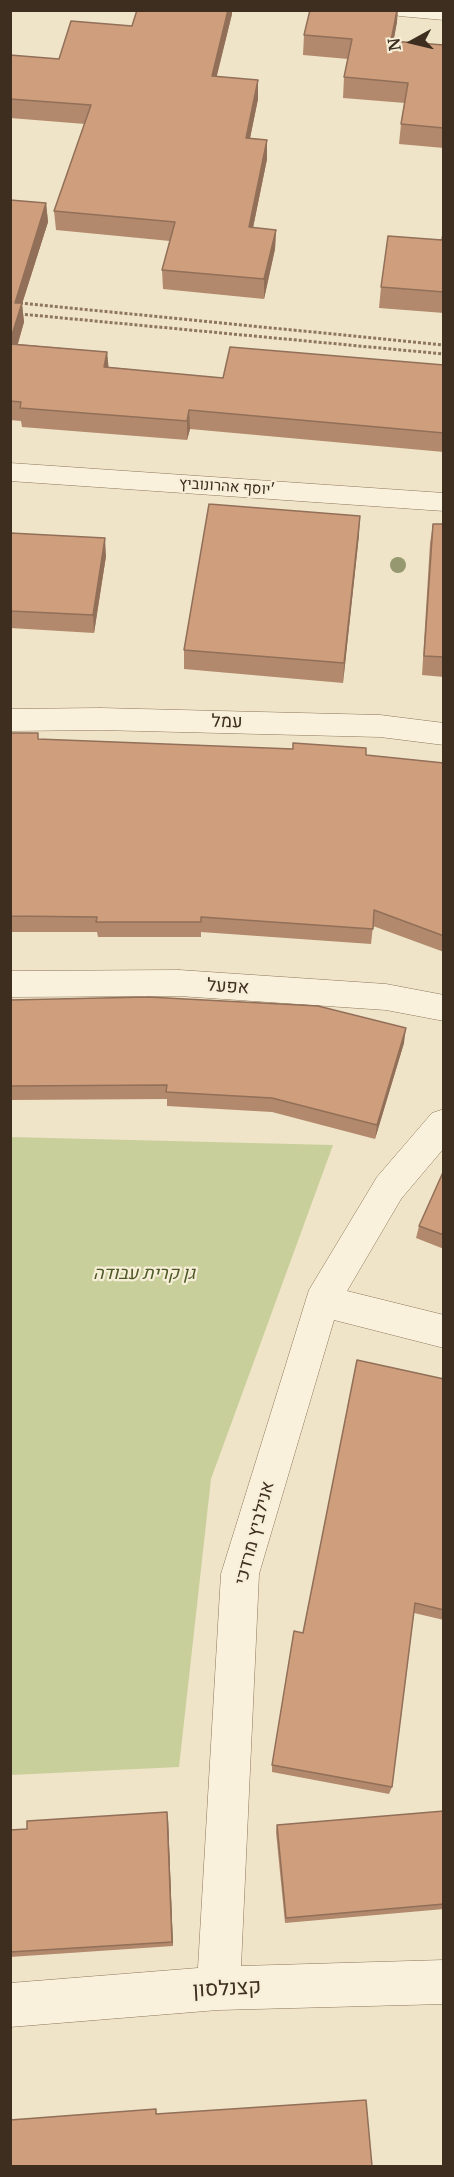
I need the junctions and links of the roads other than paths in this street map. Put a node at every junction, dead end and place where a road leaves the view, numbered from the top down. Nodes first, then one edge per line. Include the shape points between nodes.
1 (399, 10) edge
2 (444, 14) edge
3 (10, 471) edge
4 (444, 502) edge
5 (10, 720) edge
6 (444, 734) edge
7 (10, 984) edge
8 (444, 1008) edge
9 (444, 1123) edge
10 (322, 1301) junction
11 (444, 1332) edge
12 (444, 1982) edge
13 (218, 1988) junction
14 (10, 2006) edge

1 - 2 street
3 - 4 street, יוסף אהרונוביץ'
5 - 6 street, עמל via 380,726
7 - 8 street, אפעל via 179,983 386,997
9 - 10 street, אנילביץ מרדכי via 389,1188
10 - 11 street
10 - 13 street, אנילביץ מרדכי via 240,1574
12 - 13 street, קצנלסון
13 - 14 street, קצנלסון

